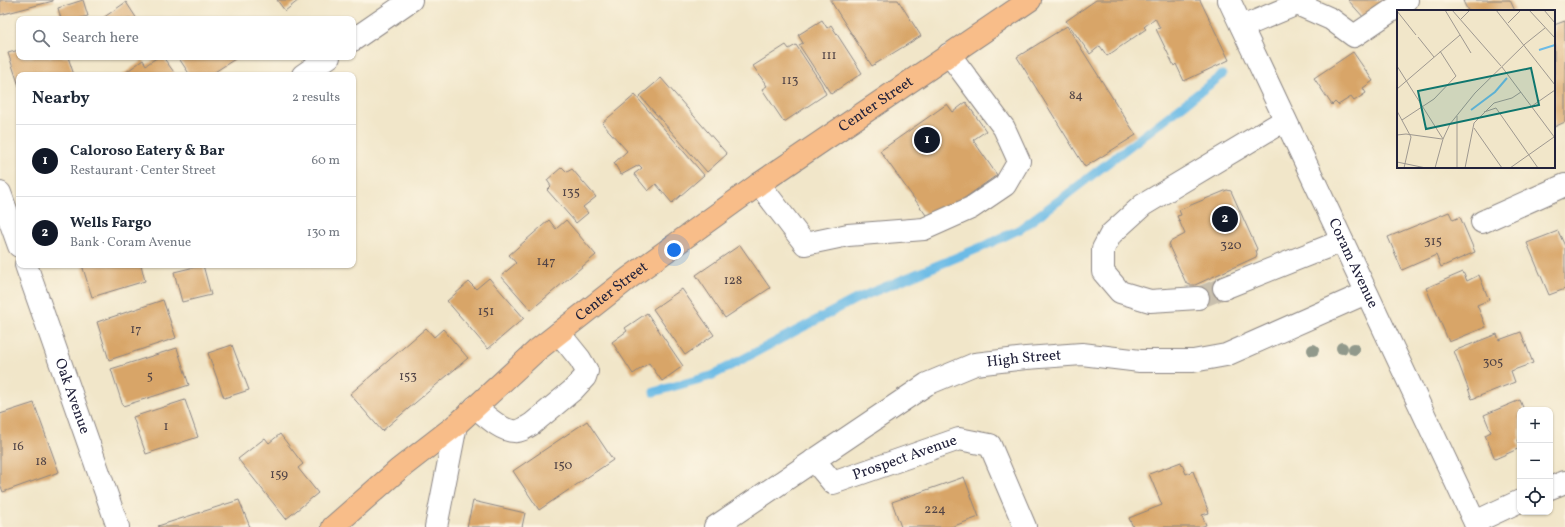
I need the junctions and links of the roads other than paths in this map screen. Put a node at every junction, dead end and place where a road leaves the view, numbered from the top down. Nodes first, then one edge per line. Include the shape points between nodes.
1 (411, 0) edge
2 (1030, 0) edge
3 (1229, 0) edge
4 (1407, 0) edge
5 (1242, 28) junction
6 (356, 38) edge
7 (949, 54) junction
8 (325, 60) edge
9 (307, 72) edge
10 (1285, 120) junction
11 (759, 184) junction
12 (1565, 185) edge
13 (0, 193) edge
14 (1482, 222) dead end
15 (13, 232) edge
16 (1342, 241) junction
17 (27, 268) edge
18 (1224, 288) tunnel mouth
19 (1366, 293) junction
20 (1198, 298) tunnel mouth
21 (559, 333) junction
22 (475, 408) junction
23 (456, 425) junction
24 (814, 460) junction
25 (1565, 482) edge
26 (1553, 487) edge
27 (1517, 504) edge
28 (1476, 524) edge
29 (118, 527) edge
30 (333, 527) edge
31 (436, 527) edge
32 (715, 527) edge
33 (1025, 527) edge

1 - 6 street
2 - 7 main road, Center Street
3 - 5 street, Coram Avenue
4 - 5 street via 1354,36 1330,19 1297,4
5 - 10 street, Coram Avenue
7 - 11 main road, Center Street
7 - 11 street via 1004,128 1019,162 1005,185 977,205 924,229 848,235 806,244
8 - 9 street
10 - 16 street, Coram Avenue
10 - 20 street via 1144,206 1111,234 1103,249 1103,272 1120,292 1150,301
11 - 21 main road, Center Street via 629,278
12 - 14 street
13 - 15 street
16 - 18 street
16 - 19 street, Coram Avenue
17 - 29 street, Oak Avenue
19 - 24 street, High Street via 1226,355 1193,361 1140,361 1082,354 975,364 927,384
19 - 28 street, Coram Avenue
21 - 22 main road, Center Street
21 - 22 street via 587,371 573,390 532,424 514,431 501,427
22 - 23 main road, Center Street
23 - 30 main road, Center Street via 398,470
23 - 31 street
24 - 32 street, High Street
24 - 33 street, Prospect Avenue via 833,483 959,438 990,444
25 - 26 street
27 - 28 street

